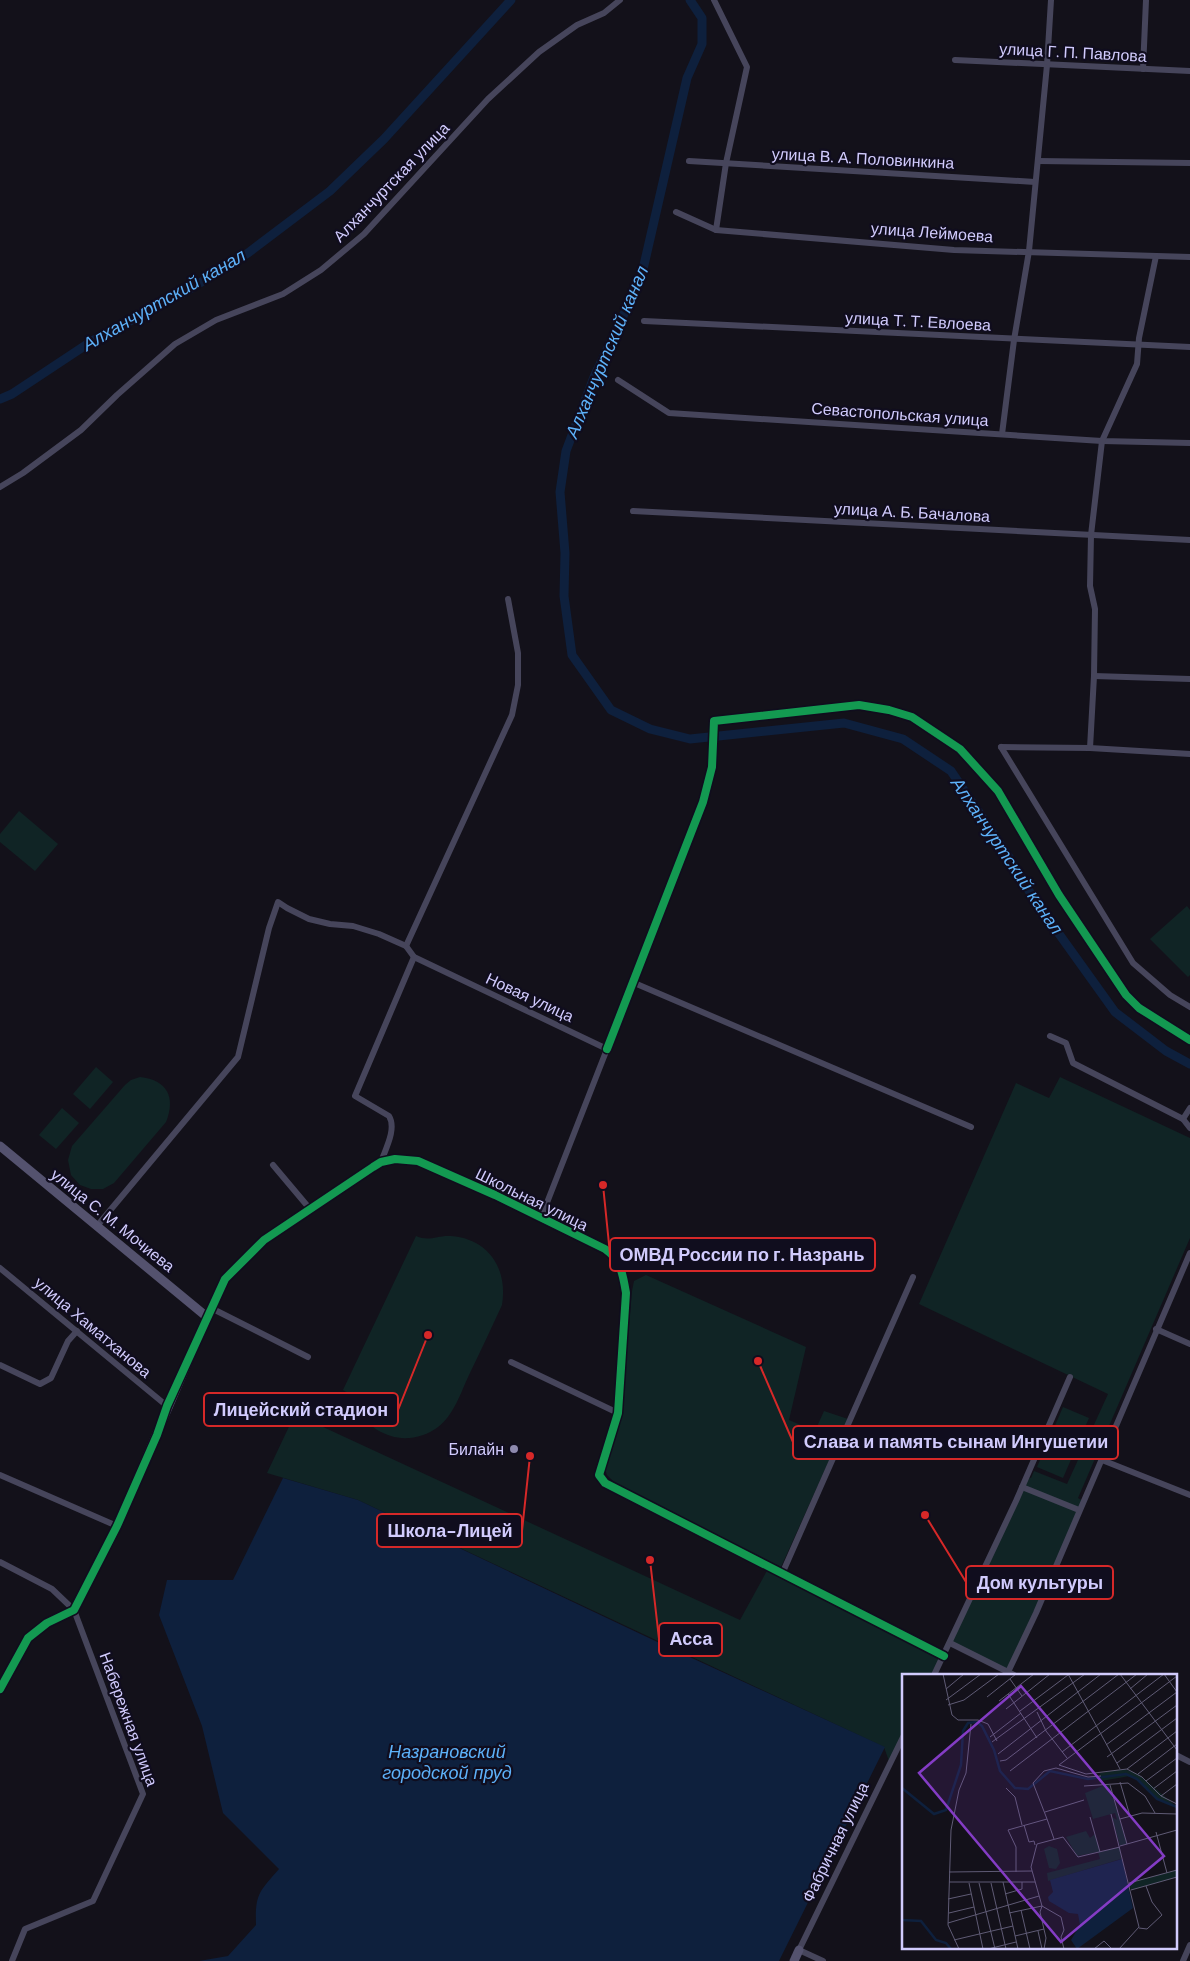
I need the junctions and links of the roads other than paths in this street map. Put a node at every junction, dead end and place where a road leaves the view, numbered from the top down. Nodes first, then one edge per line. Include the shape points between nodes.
1 (620, 0) edge
2 (714, 0) edge
3 (1051, 0) edge
4 (1146, 0) edge
5 (955, 60) dead end
6 (1047, 65) junction
7 (1143, 69) junction
8 (1190, 71) edge
9 (689, 161) dead end
10 (1038, 161) junction
11 (726, 164) junction
12 (1190, 164) edge
13 (1036, 182) junction
14 (676, 212) dead end
15 (716, 230) junction
16 (1029, 251) junction
17 (1156, 256) junction
18 (1190, 257) edge
19 (644, 321) dead end
20 (1014, 340) junction
21 (1138, 344) junction
22 (1190, 347) edge
23 (618, 380) dead end
24 (1002, 434) junction
25 (1102, 441) junction
26 (1190, 442) edge
27 (0, 487) edge
28 (633, 510) dead end
29 (1091, 535) junction
30 (1190, 540) edge
31 (508, 599) dead end
32 (1094, 676) junction
33 (1190, 678) edge
34 (1090, 748) junction
35 (1190, 754) edge
36 (406, 946) junction
37 (414, 958) junction
38 (632, 982) junction
39 (1190, 1007) edge
40 (1050, 1036) dead end
41 (1190, 1040) edge
42 (607, 1049) junction
43 (1190, 1108) edge
44 (1183, 1119) junction
45 (971, 1126) dead end
46 (1190, 1128) edge
47 (0, 1146) edge
48 (381, 1162) junction
49 (273, 1165) dead end
50 (310, 1209) junction
51 (541, 1218) junction
52 (97, 1226) junction
53 (1190, 1253) edge
54 (0, 1268) edge
55 (913, 1277) dead end
56 (209, 1313) junction
57 (1156, 1329) junction
58 (77, 1331) junction
59 (1190, 1344) edge
60 (308, 1357) dead end
61 (511, 1362) dead end
62 (0, 1365) edge
63 (1070, 1377) dead end
64 (167, 1406) junction
65 (618, 1413) junction
66 (1102, 1460) junction
67 (0, 1475) edge
68 (1022, 1487) junction
69 (1190, 1495) edge
70 (1079, 1510) junction
71 (117, 1526) junction
72 (0, 1562) edge
73 (782, 1574) junction
74 (74, 1610) junction
75 (950, 1643) junction
76 (944, 1656) junction
77 (1011, 1673) edge
78 (935, 1674) edge
79 (0, 1689) edge
80 (902, 1739) edge
81 (1178, 1756) edge
82 (1190, 1762) edge
83 (1190, 1946) edge
84 (800, 1950) junction
85 (12, 1961) edge
86 (794, 1961) edge
87 (823, 1961) edge
88 (1183, 1961) edge

1 - 27 street, Алханчуртская улица via 604,14 577,25 539,52 502,85 364,234 321,270 283,294 216,320 175,344 81,430
2 - 11 street via 747,67
3 - 6 street
4 - 7 street
5 - 6 street, улица Г. П. Павлова
6 - 7 street, улица Г. П. Павлова
6 - 10 street
7 - 8 street, улица Г. П. Павлова
9 - 11 street, улица В. А. Половинкина
10 - 12 street
10 - 13 street
11 - 13 street, улица В. А. Половинкина
11 - 15 street
13 - 16 street
14 - 15 street, улица Леймоева
15 - 16 street, улица Леймоева via 954,250
16 - 17 street, улица Леймоева
16 - 20 street
17 - 18 street, улица Леймоева
17 - 21 street
19 - 20 street, улица Т. Т. Евлоева
20 - 21 street, улица Т. Т. Евлоева
20 - 24 street
21 - 22 street, улица Т. Т. Евлоева
21 - 25 street via 1137,364
23 - 24 street, Севастопольская улица via 669,412
24 - 25 street, Севастопольская улица
25 - 26 street, Севастопольская улица
25 - 29 street
28 - 29 street, улица А. Б. Бачалова
29 - 30 street, улица А. Б. Бачалова
29 - 32 street
31 - 36 street via 518,654 518,685 512,715
32 - 33 street
32 - 34 street
34 - 35 street
34 - 39 street via 1001,747 1133,963 1170,995
36 - 37 street
36 - 52 street via 353,926 309,919 278,902 238,1057
37 - 42 street, Новая улица
37 - 48 street via 355,1096 391,1119 391,1132
38 - 41 street via 703,802 712,767 714,721 859,705 912,718 960,749 998,791 1059,895 1126,995 1139,1008
38 - 42 street
38 - 45 street
40 - 44 street via 1066,1044 1073,1063
42 - 51 street
43 - 44 street
44 - 46 street
47 - 52 street, улица С. М. Мочиева
48 - 50 street
48 - 51 street, Школьная улица via 395,1159 418,1161
49 - 50 street
50 - 56 street via 264,1240 224,1279
51 - 65 street, Школьная улица via 606,1249 614,1255 623,1273 626,1293
52 - 56 street, улица С. М. Мочиева
53 - 57 street
54 - 58 street, улица Хаматханова
55 - 73 street
56 - 60 street
56 - 64 street
57 - 59 street
57 - 66 street
58 - 62 street via 68,1341 52,1378 40,1384
58 - 64 street, улица Хаматханова
61 - 65 street
63 - 68 street
64 - 71 street
65 - 73 street, Школьная улица via 599,1476 605,1484
66 - 69 street
66 - 70 street
67 - 71 street
68 - 70 street
68 - 75 street
70 - 77 street
71 - 74 street
72 - 74 street via 52,1589
73 - 76 street
74 - 79 street via 28,1638
74 - 85 street, Набережная улица via 143,1794 93,1901 24,1929
75 - 76 street
75 - 77 street
76 - 78 street
80 - 84 street, Фабричная улица
81 - 82 street
83 - 88 street
84 - 86 street, Фабричная улица
84 - 87 street

